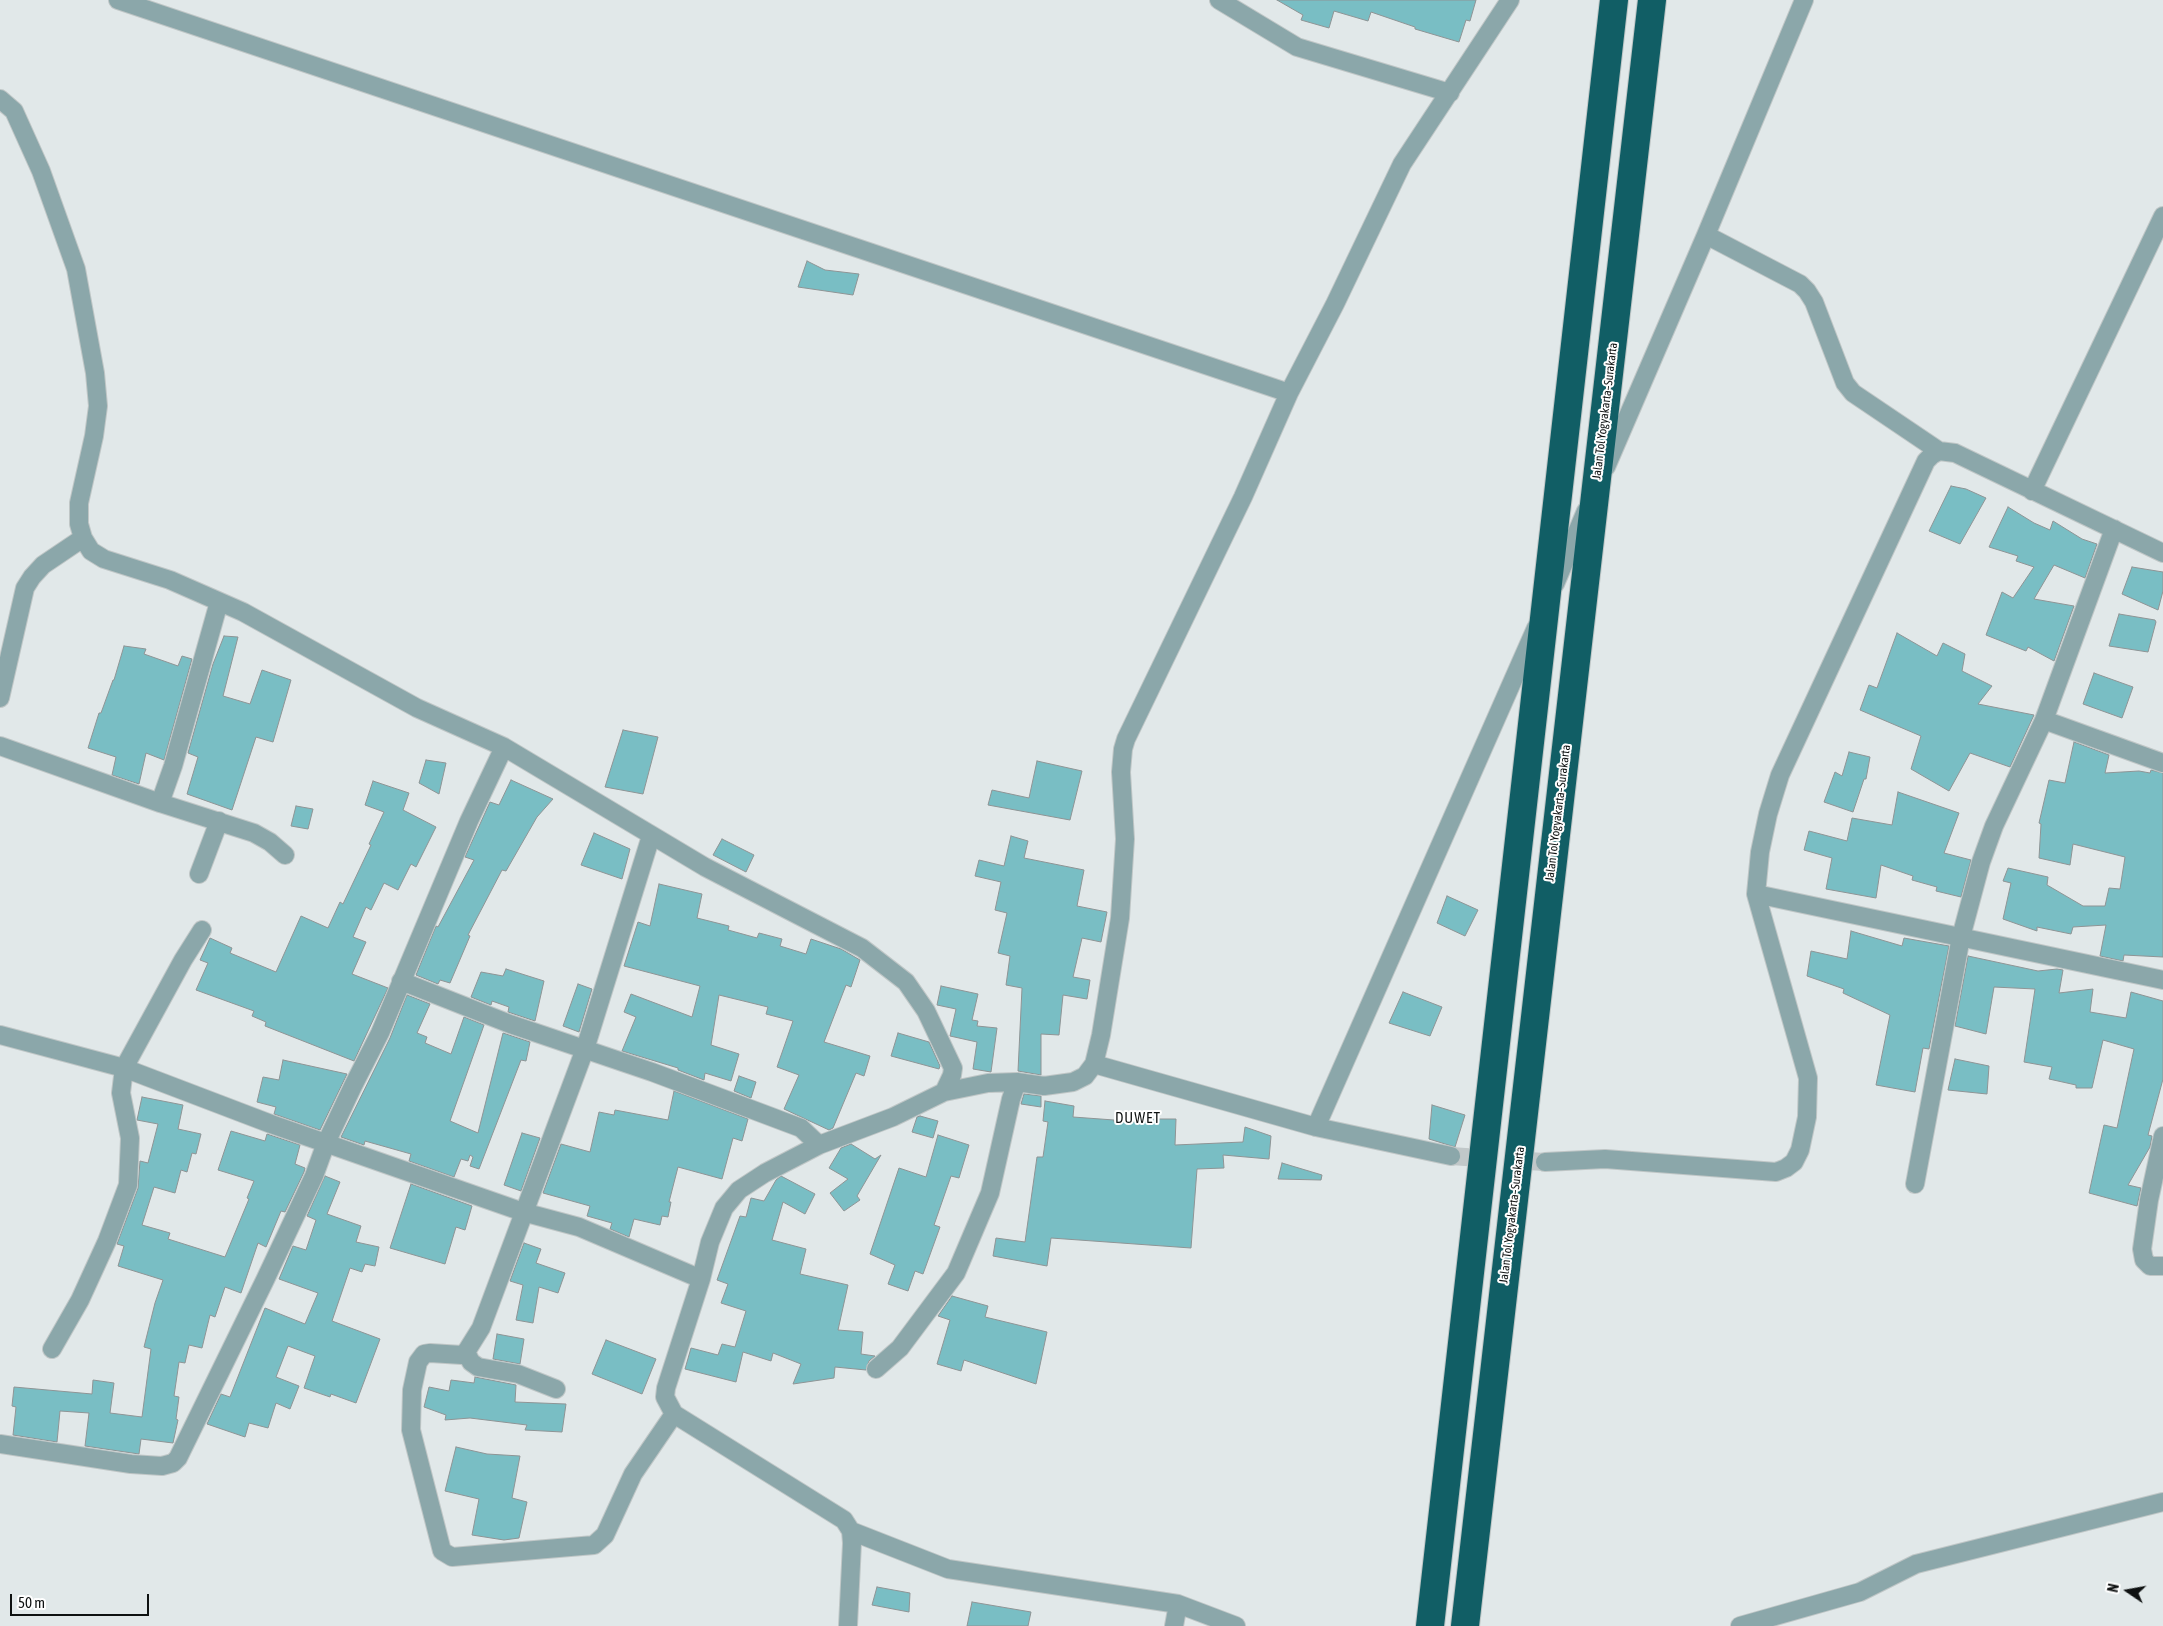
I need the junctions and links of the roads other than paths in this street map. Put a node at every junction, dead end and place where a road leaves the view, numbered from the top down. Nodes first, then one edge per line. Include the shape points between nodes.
1 (118, 0) edge
2 (1219, 0) edge
3 (1510, 0) edge
4 (1614, 0) edge
5 (1652, 0) edge
6 (1804, 0) edge
7 (1450, 93) junction
8 (0, 99) edge
9 (2163, 216) edge
10 (1706, 235) junction
11 (1289, 393) junction
12 (1939, 450) junction
13 (2032, 491) junction
14 (2114, 529) junction
15 (83, 538) junction
16 (2163, 553) edge
17 (219, 602) junction
18 (0, 698) edge
19 (2044, 720) junction
20 (0, 746) edge
21 (504, 747) junction
22 (2163, 763) edge
23 (160, 803) junction
24 (219, 821) junction
25 (652, 836) junction
26 (285, 855) dead end
27 (199, 874) dead end
28 (1756, 894) junction
29 (202, 930) dead end
30 (1962, 938) junction
31 (2163, 980) edge
32 (402, 981) junction
33 (0, 1035) edge
34 (585, 1049) junction
35 (1094, 1064) junction
36 (124, 1068) junction
37 (953, 1068) junction
38 (1017, 1082) junction
39 (988, 1083) junction
40 (944, 1092) junction
41 (1316, 1127) junction
42 (2163, 1136) edge
43 (326, 1143) junction
44 (820, 1145) junction
45 (1451, 1156) tunnel mouth
46 (1545, 1162) tunnel mouth
47 (1915, 1184) dead end
48 (523, 1212) junction
49 (2163, 1266) edge
50 (701, 1279) junction
51 (52, 1349) dead end
52 (466, 1352) junction
53 (876, 1369) dead end
54 (556, 1389) dead end
55 (674, 1414) junction
56 (0, 1444) edge
57 (2163, 1502) edge
58 (851, 1531) junction
59 (1178, 1604) junction
60 (848, 1626) edge
61 (1174, 1626) edge
62 (1236, 1626) edge
63 (1430, 1626) edge
64 (1465, 1626) edge
65 (1740, 1626) edge

1 - 11 street
2 - 7 street via 1297,47
3 - 7 street
4 - 63 highway
5 - 64 highway, Jalan Tol Yogyakarta–Surakarta
6 - 10 street
7 - 11 street via 1402,164
8 - 15 street via 14,111 41,171 76,269 94,364 98,406 78,502
9 - 13 street
10 - 12 street via 1800,284 1814,302 1845,383 1854,393
10 - 41 street
11 - 35 street via 1123,749 1121,784 1126,839 1120,918
12 - 13 street via 1955,453
12 - 28 street via 1926,461 1780,775 1760,852
13 - 14 street
14 - 16 street
14 - 19 street
15 - 17 street via 91,551 104,559 170,580
15 - 18 street via 43,565 25,588
17 - 21 street via 243,612 417,708
17 - 23 street
19 - 22 street
19 - 30 street via 1994,826 1981,862
20 - 23 street
21 - 25 street
21 - 32 street
23 - 24 street
24 - 26 street via 254,833
24 - 27 street
25 - 34 street
25 - 37 street via 862,948 885,965 906,982 926,1011
28 - 30 street
28 - 46 street via 1808,1078 1807,1116 1800,1150 1794,1162 1776,1172 1605,1159
29 - 36 street
30 - 31 street
30 - 47 street
32 - 34 street via 510,1024
32 - 43 street
33 - 36 street
34 - 44 street via 800,1128
34 - 48 street
35 - 38 street via 1085,1076 1073,1082 1044,1086
35 - 41 street
36 - 43 street
36 - 51 street via 121,1093 130,1138 128,1185 80,1300
37 - 39 street
37 - 40 street
38 - 39 street
38 - 53 street via 990,1194 956,1273 900,1348
39 - 40 street
40 - 44 street via 893,1117
41 - 45 street
42 - 49 street via 2142,1249 2144,1260 2150,1266
43 - 48 street
43 - 56 street via 269,1272 173,1463 162,1466 131,1464
44 - 50 street via 739,1190 724,1208 710,1242
48 - 50 street via 579,1228
48 - 52 street via 481,1328
50 - 55 street via 666,1388 665,1397
52 - 54 street via 478,1367 518,1374
52 - 55 street via 456,1356 424,1354 418,1362 412,1390 411,1430 440,1545 442,1551 452,1557 594,1546 604,1536 633,1474
55 - 58 street via 827,1507 844,1520
57 - 65 street via 1916,1564 1860,1592
58 - 59 street via 925,1562 957,1571
58 - 60 street
59 - 61 street
59 - 62 street

